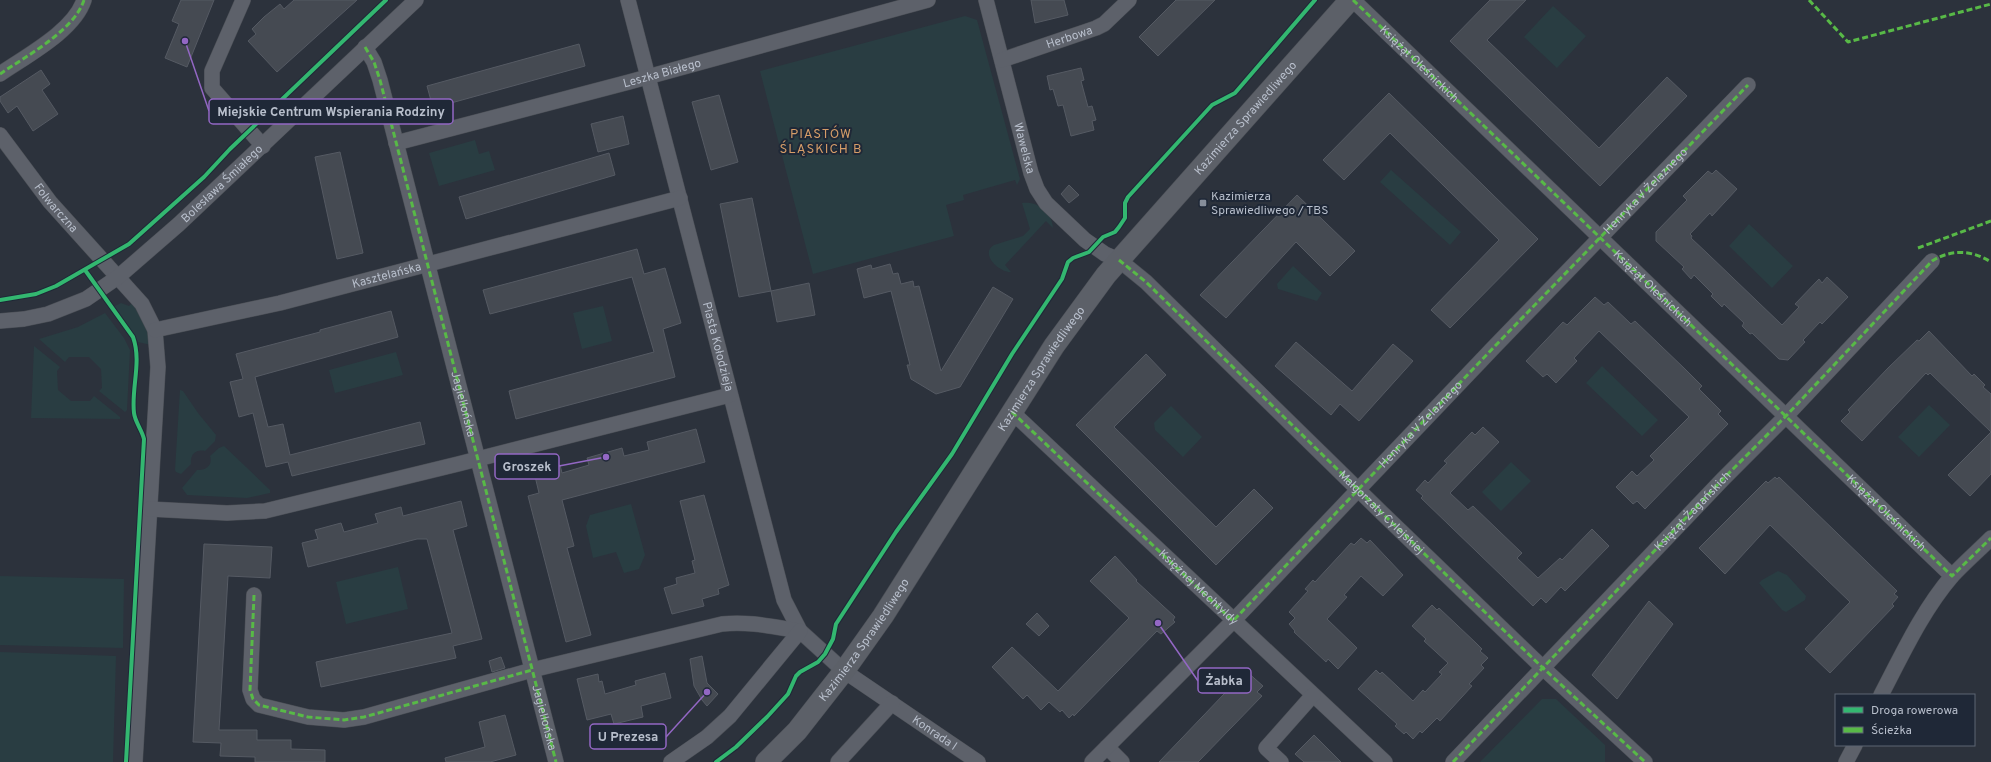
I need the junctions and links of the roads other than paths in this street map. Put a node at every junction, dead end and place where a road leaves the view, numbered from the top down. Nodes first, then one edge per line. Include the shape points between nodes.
1 (84, 0) edge
2 (243, 0) edge
3 (416, 0) edge
4 (628, 0) edge
5 (928, 0) edge
6 (986, 0) edge
7 (1129, 0) edge
8 (1352, 0) edge
9 (365, 47) junction
10 (1002, 60) junction
11 (0, 74) edge
12 (647, 77) junction
13 (1748, 85) dead end
14 (0, 135) edge
15 (396, 143) junction
16 (263, 146) junction
17 (680, 198) junction
18 (1600, 237) junction
19 (1119, 260) junction
20 (1932, 261) dead end
21 (427, 264) junction
22 (118, 277) junction
23 (0, 321) edge
24 (155, 330) junction
25 (730, 395) junction
26 (1012, 412) junction
27 (1786, 416) junction
28 (478, 459) junction
29 (1358, 490) junction
30 (149, 509) junction
31 (1991, 538) edge
32 (1952, 576) junction
33 (254, 595) dead end
34 (1233, 621) junction
35 (800, 632) junction
36 (1543, 668) junction
37 (532, 670) junction
38 (844, 671) junction
39 (1882, 694) edge
40 (1313, 695) junction
41 (892, 703) junction
42 (1854, 746) edge
43 (1107, 747) junction
44 (135, 762) edge
45 (556, 762) edge
46 (671, 762) edge
47 (766, 762) edge
48 (838, 762) edge
49 (978, 762) edge
50 (1092, 762) edge
51 (1122, 762) edge
52 (1281, 762) edge
53 (1385, 762) edge
54 (1453, 762) edge
55 (1645, 762) edge
56 (1846, 762) edge

1 - 11 street via 74,18 60,32
2 - 16 street via 212,71 212,88
3 - 9 street, Bolesława Śmiałego
4 - 12 street, Piasta Kołodzieja
5 - 12 street, Leszka Białego
6 - 10 street, Wawelska
7 - 10 street, Herbowa via 1104,24 1096,28
8 - 18 street, Książąt Oleśnickich
8 - 19 street, Kazimierza Sprawiedliwego
9 - 15 street, Jagiellońska via 374,62
9 - 16 street, Bolesława Śmiałego
10 - 19 street, Wawelska via 1037,189 1046,203 1085,240
12 - 15 street, Leszka Białego
12 - 17 street, Piasta Kołodzieja
13 - 18 street, Henryka V Żelaznego
14 - 22 street, Folwarczna via 50,202
15 - 21 street, Jagiellońska
16 - 22 street, Bolesława Śmiałego
17 - 21 street, Kasztelańska
17 - 25 street, Piasta Kołodzieja
18 - 27 street, Książąt Oleśnickich
18 - 29 street, Henryka V Żelaznego
19 - 26 street, Kazimierza Sprawiedliwego via 1054,346
19 - 29 street, Małgorzaty Cylejskiej via 1146,282
20 - 27 street, Książąt Żagańskich
21 - 24 street, Kasztelańska via 280,303
21 - 28 street, Jagiellońska
22 - 23 street, Bolesława Śmiałego via 86,299 48,314
22 - 24 street via 142,304
24 - 30 street via 158,367
25 - 28 street
25 - 35 street, Piasta Kołodzieja via 784,600
26 - 34 street, Księżnej Mechtyldy
26 - 38 street, Kazimierza Sprawiedliwego via 883,616
27 - 32 street, Książąt Oleśnickich
27 - 36 street, Książąt Żagańskich
28 - 30 street via 265,511 227,513
28 - 37 street, Jagiellońska
29 - 34 street, Henryka V Żelaznego
29 - 36 street, Małgorzaty Cylejskiej
30 - 44 street
31 - 32 street
32 - 39 street via 1912,637
33 - 37 street via 250,690 253,699 259,705 308,717 344,720 364,717
34 - 40 street, Księżnej Mechtyldy
34 - 43 street, Henryka V Żelaznego
35 - 37 street via 754,624 730,623
35 - 38 street, Piasta Kołodzieja
35 - 46 street via 730,716 707,738
36 - 54 street, Książąt Żagańskich
36 - 55 street, Małgorzaty Cylejskiej
37 - 45 street, Jagiellońska
38 - 41 street, Konrada I
38 - 47 street, Kazimierza Sprawiedliwego via 797,731
40 - 52 street via 1266,748
40 - 53 street, Księżnej Mechtyldy
41 - 48 street
41 - 49 street, Konrada I
42 - 56 street
43 - 50 street, Henryka V Żelaznego
43 - 51 street

